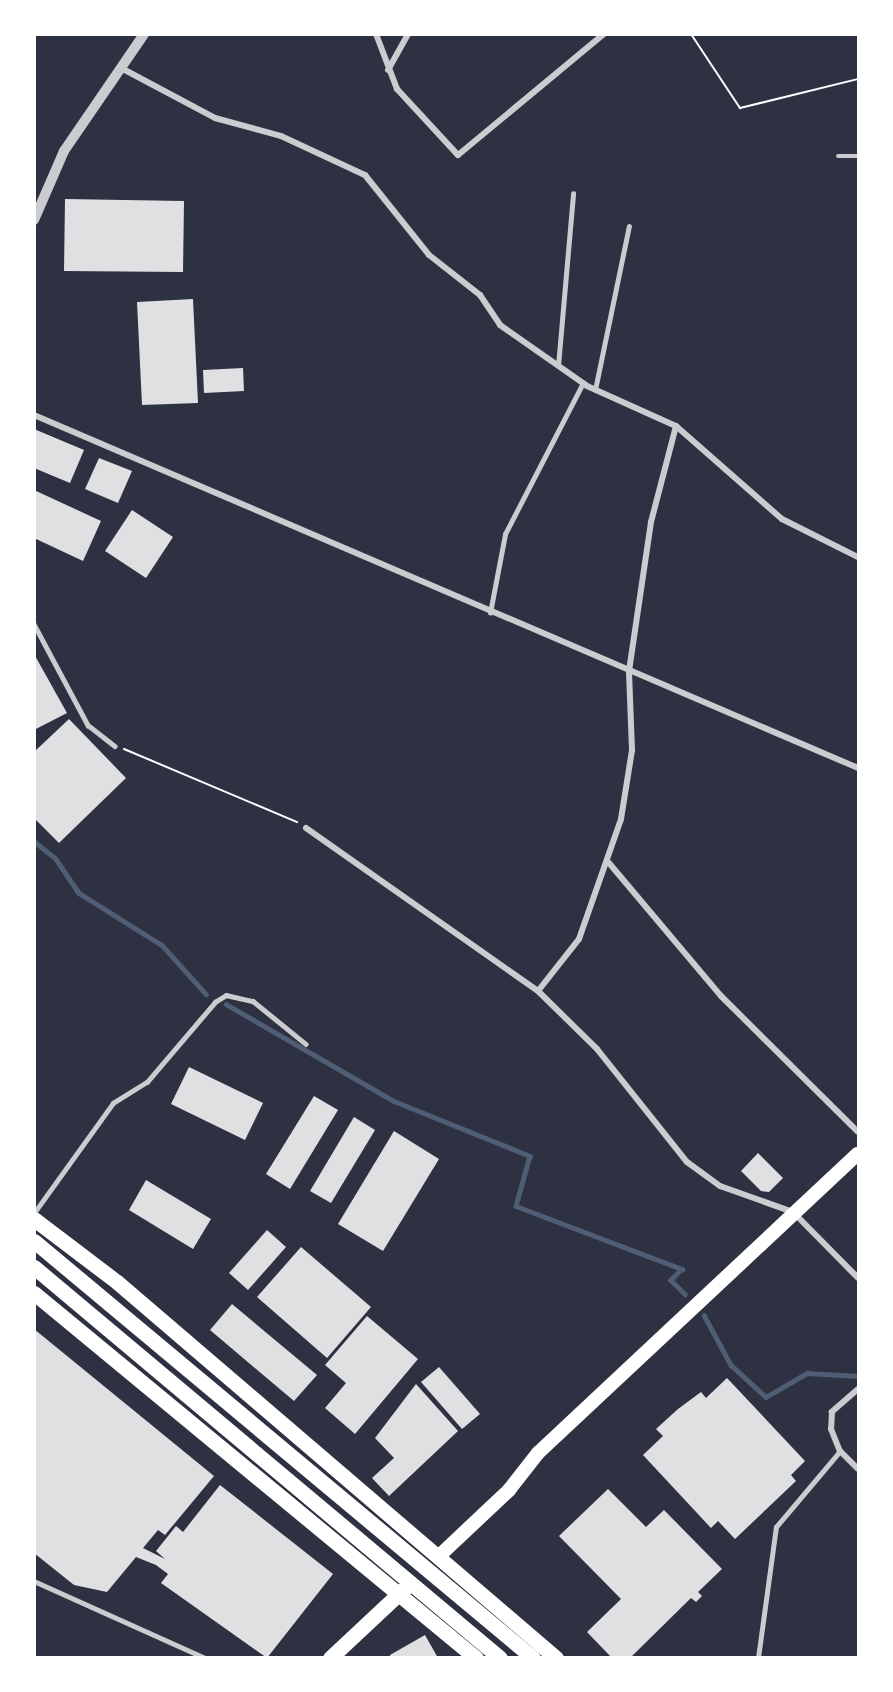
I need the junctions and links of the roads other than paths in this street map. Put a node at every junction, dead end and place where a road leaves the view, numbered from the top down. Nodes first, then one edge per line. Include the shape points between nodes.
1 (144, 34) edge
2 (376, 34) edge
3 (408, 34) edge
4 (604, 34) edge
5 (123, 69) junction
6 (388, 70) junction
7 (838, 156) dead end
8 (858, 156) edge
9 (573, 194) dead end
10 (35, 216) edge
11 (629, 226) dead end
12 (558, 366) junction
13 (583, 383) junction
14 (595, 390) junction
15 (34, 415) edge
16 (676, 426) junction
17 (858, 557) edge
18 (490, 613) junction
19 (34, 624) edge
20 (629, 671) junction
21 (115, 746) road end
22 (858, 768) edge
23 (306, 828) road end
24 (609, 863) junction
25 (538, 992) junction
26 (306, 1044) dead end
27 (858, 1132) edge
28 (858, 1154) edge
29 (793, 1212) junction
30 (34, 1213) edge
31 (34, 1219) edge
32 (34, 1241) edge
33 (34, 1267) edge
34 (858, 1278) edge
35 (34, 1293) edge
36 (858, 1389) edge
37 (840, 1451) junction
38 (858, 1469) edge
39 (438, 1557) junction
40 (34, 1581) edge
41 (400, 1592) junction
42 (205, 1658) edge
43 (330, 1658) edge
44 (476, 1658) edge
45 (500, 1658) edge
46 (533, 1658) edge
47 (556, 1658) edge
48 (562, 1658) edge
49 (573, 1658) edge
50 (758, 1658) edge

1 - 5 street
2 - 6 street
3 - 6 street
4 - 6 street via 458,155 397,90
5 - 10 street via 63,151
5 - 12 street via 215,118 281,136 365,175 429,255 480,295 500,325
7 - 8 lane
9 - 12 lane
11 - 14 lane
12 - 13 street
13 - 14 street
13 - 18 lane via 506,534
14 - 16 street
15 - 18 street
16 - 17 street via 782,519
16 - 20 street via 651,522
18 - 20 street
19 - 21 lane via 88,725
20 - 22 street
20 - 24 street via 632,750
23 - 25 street
24 - 25 street via 579,939
24 - 27 street via 722,996
25 - 29 street via 597,1049 687,1162 720,1186
26 - 30 lane via 253,1001 226,995 215,1002 147,1082 113,1103
28 - 29 main road
29 - 34 street
29 - 39 main road
31 - 39 highway
32 - 46 highway
33 - 45 highway
35 - 41 highway
36 - 37 street via 832,1412 831,1429
37 - 38 street
37 - 50 lane via 776,1527
39 - 41 highway
39 - 47 highway
40 - 42 lane
41 - 43 highway
41 - 44 highway
48 - 49 lane

